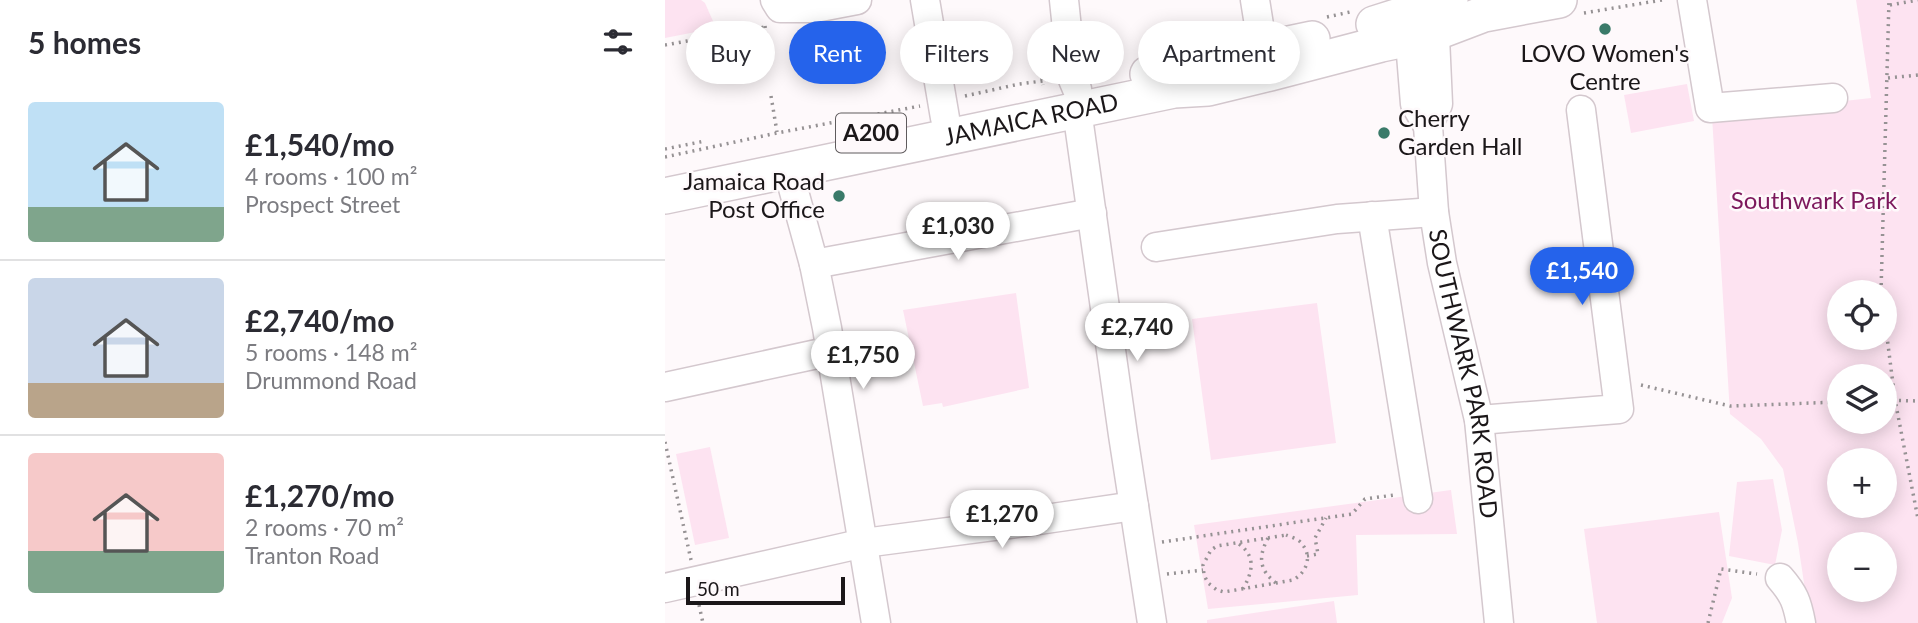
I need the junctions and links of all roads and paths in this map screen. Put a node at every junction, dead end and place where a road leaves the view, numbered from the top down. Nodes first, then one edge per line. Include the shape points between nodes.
1 (857, 0) edge
2 (925, 0) edge
3 (1063, 0) edge
4 (1255, 0) edge
5 (1559, 0) edge
6 (1692, 0) edge
7 (1918, 0) edge
8 (1890, 3) edge
9 (773, 12) edge
10 (1425, 13) edge
11 (1258, 21) edge
12 (1300, 42) edge
13 (665, 45) edge
14 (1138, 73) edge
15 (1918, 75) edge
16 (1888, 78) junction
17 (1064, 84) edge
18 (1067, 86) junction
19 (771, 96) dead end
20 (1833, 97) dead end
21 (1581, 110) dead end
22 (945, 118) junction
23 (777, 133) dead end
24 (705, 141) dead end
25 (665, 149) edge
26 (677, 158) edge
27 (787, 170) junction
28 (665, 197) edge
29 (1434, 212) junction
30 (1092, 213) junction
31 (1372, 216) junction
32 (1156, 247) dead end
33 (814, 264) junction
34 (1881, 280) edge
35 (831, 351) junction
36 (1616, 379) junction
37 (665, 387) edge
38 (1897, 400) edge
39 (1918, 401) edge
40 (1827, 402) edge
41 (1897, 410) edge
42 (1479, 420) junction
43 (665, 442) edge
44 (1417, 495) joint
45 (1134, 506) junction
46 (1326, 518) junction
47 (1918, 519) edge
48 (1268, 538) junction
49 (864, 543) junction
50 (1238, 543) junction
51 (1141, 545) junction
52 (1307, 556) junction
53 (1203, 570) junction
54 (1146, 577) junction
55 (1780, 578) joint
56 (693, 582) junction
57 (1276, 583) junction
58 (665, 587) edge
59 (1243, 589) junction
60 (876, 623) edge
61 (1152, 623) edge
62 (1499, 623) edge
63 (1708, 623) edge
64 (1801, 623) edge

1 - 9 street
2 - 22 street
3 - 18 street
4 - 11 street
5 - 10 main road, JAMAICA ROAD / A200 via 1484,15
6 - 20 street via 1710,108
7 - 8 path
8 - 16 path
9 - 13 path
10 - 12 main road, JAMAICA ROAD / A200
10 - 18 main road, JAMAICA ROAD / A200 via 1208,88
10 - 29 street, SOUTHWARK PARK ROAD via 1438,104 1428,126
14 - 18 main road, JAMAICA ROAD / A200
15 - 16 path
16 - 34 path
17 - 18 path
18 - 22 main road, JAMAICA ROAD / A200 via 1019,104
18 - 27 main road, JAMAICA ROAD / A200
18 - 30 street
19 - 23 path
21 - 36 street
22 - 26 main road, JAMAICA ROAD / A200
24 - 26 path
25 - 26 path
27 - 28 main road, JAMAICA ROAD / A200
27 - 33 street
29 - 31 street
29 - 42 street, SOUTHWARK PARK ROAD
30 - 33 street
30 - 45 street
31 - 32 street
31 - 44 street
33 - 35 street
35 - 37 street
35 - 49 street
36 - 40 path via 1730,406
36 - 42 street via 1619,409
38 - 39 path
41 - 47 path
42 - 62 street, SOUTHWARK PARK ROAD
43 - 56 path
44 - 46 path via 1365,499 1352,514
45 - 49 street
45 - 51 street
46 - 51 path
46 - 52 path via 1315,538 1318,555
48 - 50 path
48 - 52 path via 1295,538
48 - 57 path via 1261,555 1263,569
49 - 56 street
49 - 60 street
50 - 53 path via 1211,550
50 - 59 path via 1249,556 1252,570
51 - 54 street
52 - 57 path via 1302,575
53 - 54 path
53 - 59 path via 1217,590
54 - 61 street
55 - 63 path via 1721,569
55 - 64 street via 1791,591
56 - 58 street
57 - 59 path

